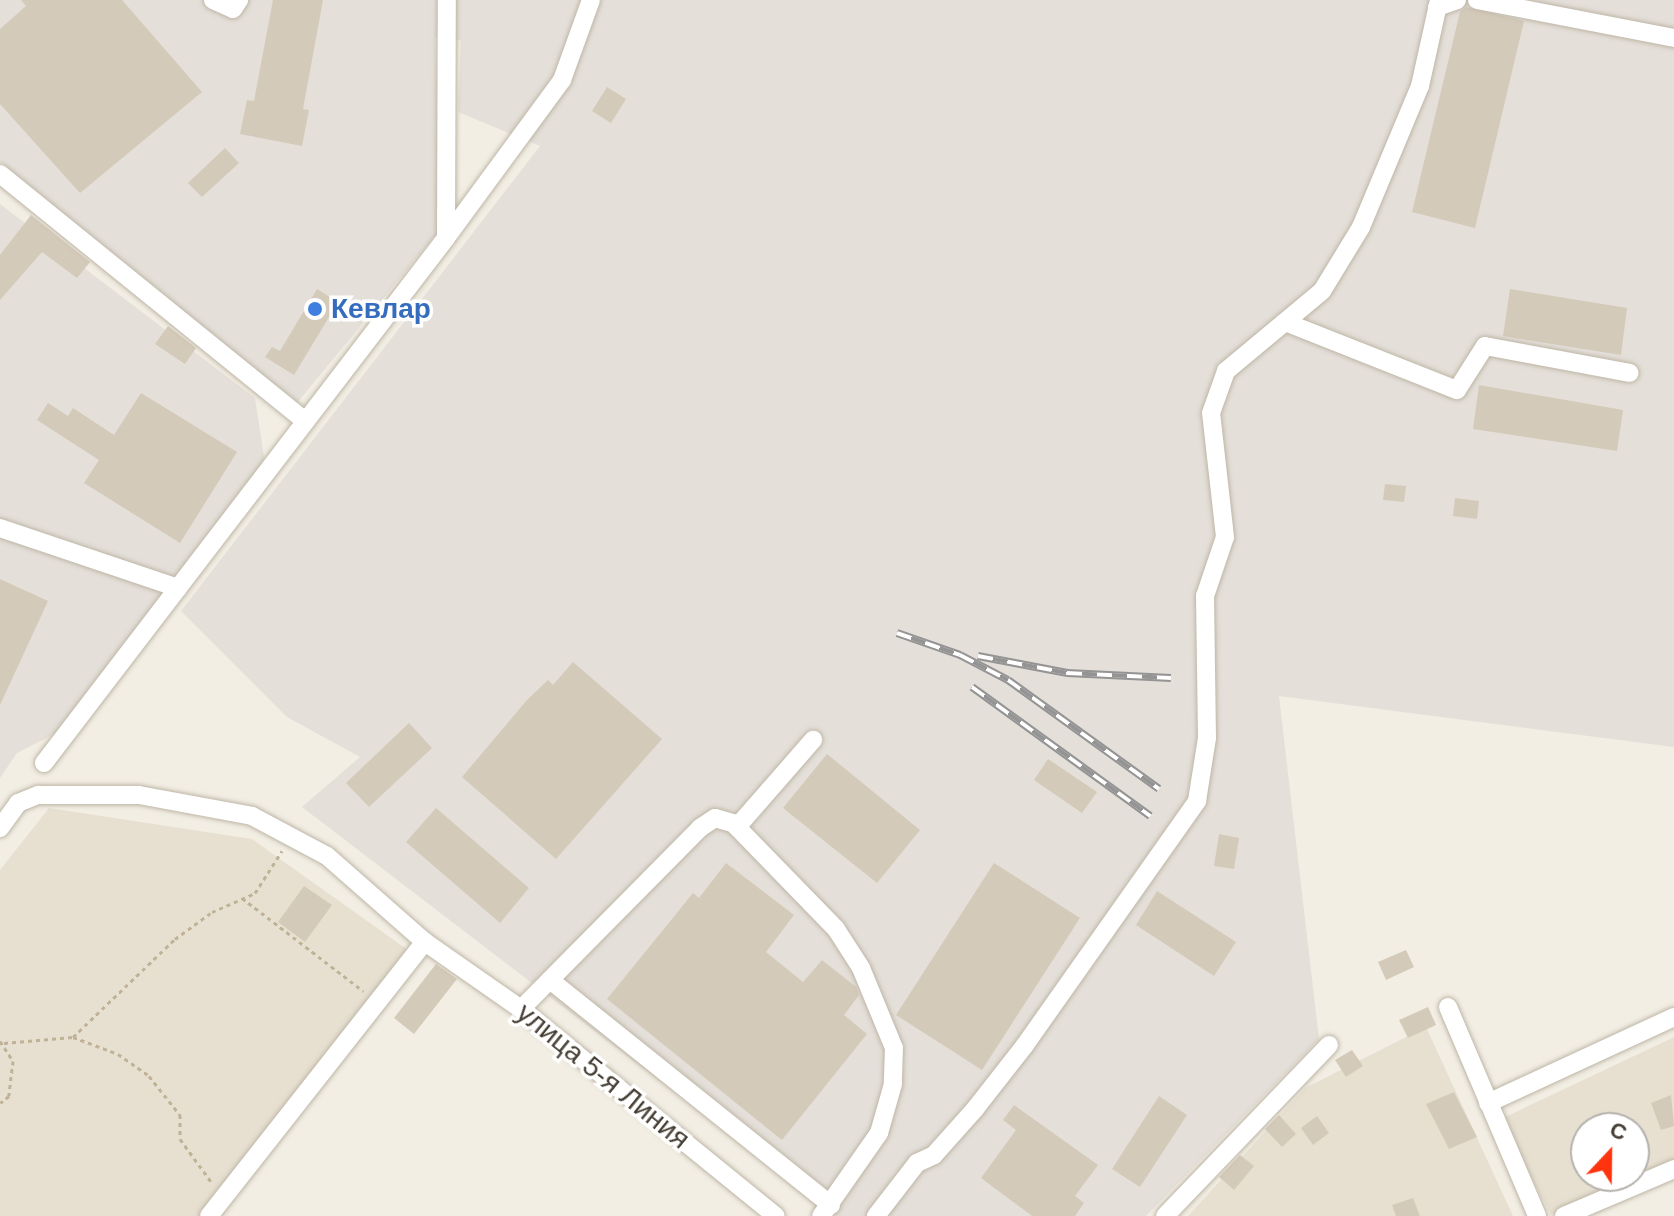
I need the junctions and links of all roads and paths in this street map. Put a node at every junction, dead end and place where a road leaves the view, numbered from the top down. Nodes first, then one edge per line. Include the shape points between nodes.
1 (213, 0) edge
2 (239, 0) edge
3 (447, 0) edge
4 (591, 0) edge
5 (1457, 0) edge
6 (1477, 0) edge
7 (1438, 4) edge
8 (1674, 38) edge
9 (0, 174) edge
10 (446, 238) junction
11 (1285, 322) junction
12 (1630, 373) dead end
13 (305, 421) junction
14 (0, 528) edge
15 (178, 588) junction
16 (813, 740) dead end
17 (44, 763) dead end
18 (737, 827) junction
19 (0, 828) edge
20 (291, 838) junction
21 (242, 898) junction
22 (425, 942) junction
23 (550, 980) junction
24 (377, 1003) junction
25 (1448, 1007) dead end
26 (521, 1009) junction
27 (1674, 1017) edge
28 (73, 1037) junction
29 (2, 1042) edge
30 (1329, 1045) dead end
31 (0, 1103) edge
32 (1488, 1103) junction
33 (1669, 1177) edge
34 (222, 1199) junction
35 (826, 1210) edge
36 (209, 1216) edge
37 (776, 1216) edge
38 (876, 1216) edge
39 (1165, 1216) edge
40 (1537, 1216) edge
41 (1564, 1216) edge

1 - 2 street via 233,9
3 - 10 street
4 - 10 street via 562,80
5 - 7 street
6 - 8 street
7 - 11 street via 1420,86 1361,227 1322,291
9 - 13 street
10 - 13 street
11 - 12 street via 1457,390 1485,346
11 - 38 street via 1226,371 1211,413 1225,537 1205,596 1207,738 1197,801 1025,1045 975,1109 934,1155 917,1163
13 - 15 street
14 - 15 street
15 - 17 street
16 - 18 street
18 - 23 street via 725,820 708,821
18 - 35 street via 836,929 861,968 894,1048 893,1084 879,1133
19 - 20 street, улица 5-я Линия via 18,803 38,795 139,795 252,816
20 - 21 path via 255,893
20 - 22 street, улица 5-я Линия via 327,856
21 - 24 path
21 - 28 path via 175,939
22 - 24 street
22 - 26 street, улица 5-я Линия
23 - 26 street
23 - 35 street
24 - 34 street
25 - 32 street
26 - 37 street, улица 5-я Линия
27 - 32 street
28 - 29 path
28 - 34 path via 118,1054 149,1076 180,1115 180,1139
29 - 31 path via 13,1061 9,1096
30 - 39 street
32 - 40 street
33 - 41 street
34 - 36 street

